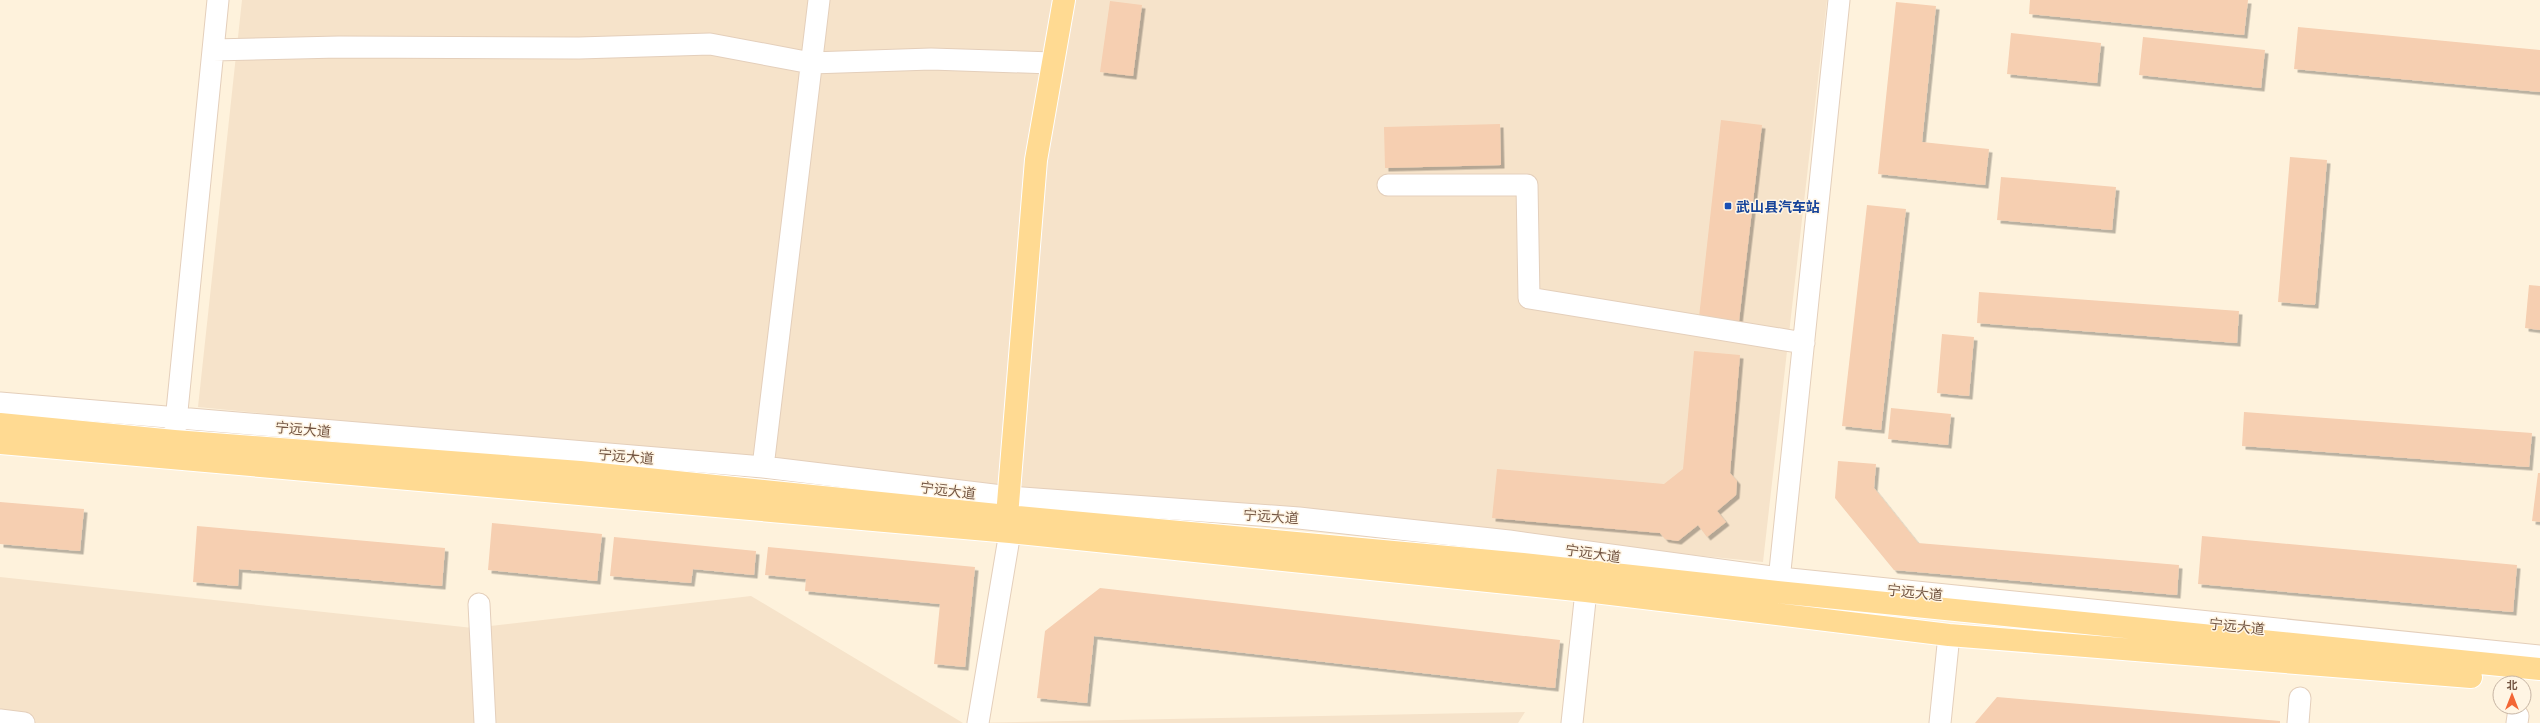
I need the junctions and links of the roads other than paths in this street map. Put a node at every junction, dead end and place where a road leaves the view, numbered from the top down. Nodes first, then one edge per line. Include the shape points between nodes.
1 (218, 0) edge
2 (819, 0) edge
3 (1064, 0) edge
4 (1838, 0) edge
5 (213, 50) junction
6 (811, 63) junction
7 (1052, 63) junction
8 (1388, 185) dead end
9 (1804, 342) junction
10 (0, 403) edge
11 (176, 418) junction
12 (0, 424) edge
13 (0, 443) edge
14 (173, 450) junction
15 (763, 468) junction
16 (1009, 515) junction
17 (1779, 585) junction
18 (1586, 591) junction
19 (479, 604) dead end
20 (1775, 614) junction
21 (1950, 635) junction
22 (2540, 656) edge
23 (2540, 669) edge
24 (2540, 682) edge
25 (2300, 698) dead end
26 (0, 720) edge
27 (24, 723) edge
28 (485, 723) edge
29 (978, 723) edge
30 (1572, 723) edge
31 (1940, 723) edge
32 (2298, 723) edge

1 - 5 street
2 - 6 street
3 - 7 main road
4 - 9 street
5 - 6 street via 339,47 579,48 710,44
5 - 11 street
6 - 7 street via 931,59
6 - 15 street
7 - 16 main road via 1036,160
8 - 9 street via 1527,185 1529,298
9 - 17 street
10 - 11 street, 宁远大道
11 - 14 street
11 - 15 street, 宁远大道
12 - 14 main road, 宁远大道
13 - 14 main road, 宁远大道
14 - 16 main road, 宁远大道 via 580,472
15 - 16 street, 宁远大道
16 - 17 main road, 宁远大道 via 1523,564
16 - 18 main road, 宁远大道
16 - 29 street
17 - 20 street
17 - 22 street, 宁远大道
17 - 23 main road, 宁远大道
18 - 20 main road, 宁远大道
18 - 30 street
19 - 28 street
20 - 21 main road, 宁远大道
21 - 24 main road, 宁远大道
21 - 31 street
25 - 32 street
26 - 27 street

